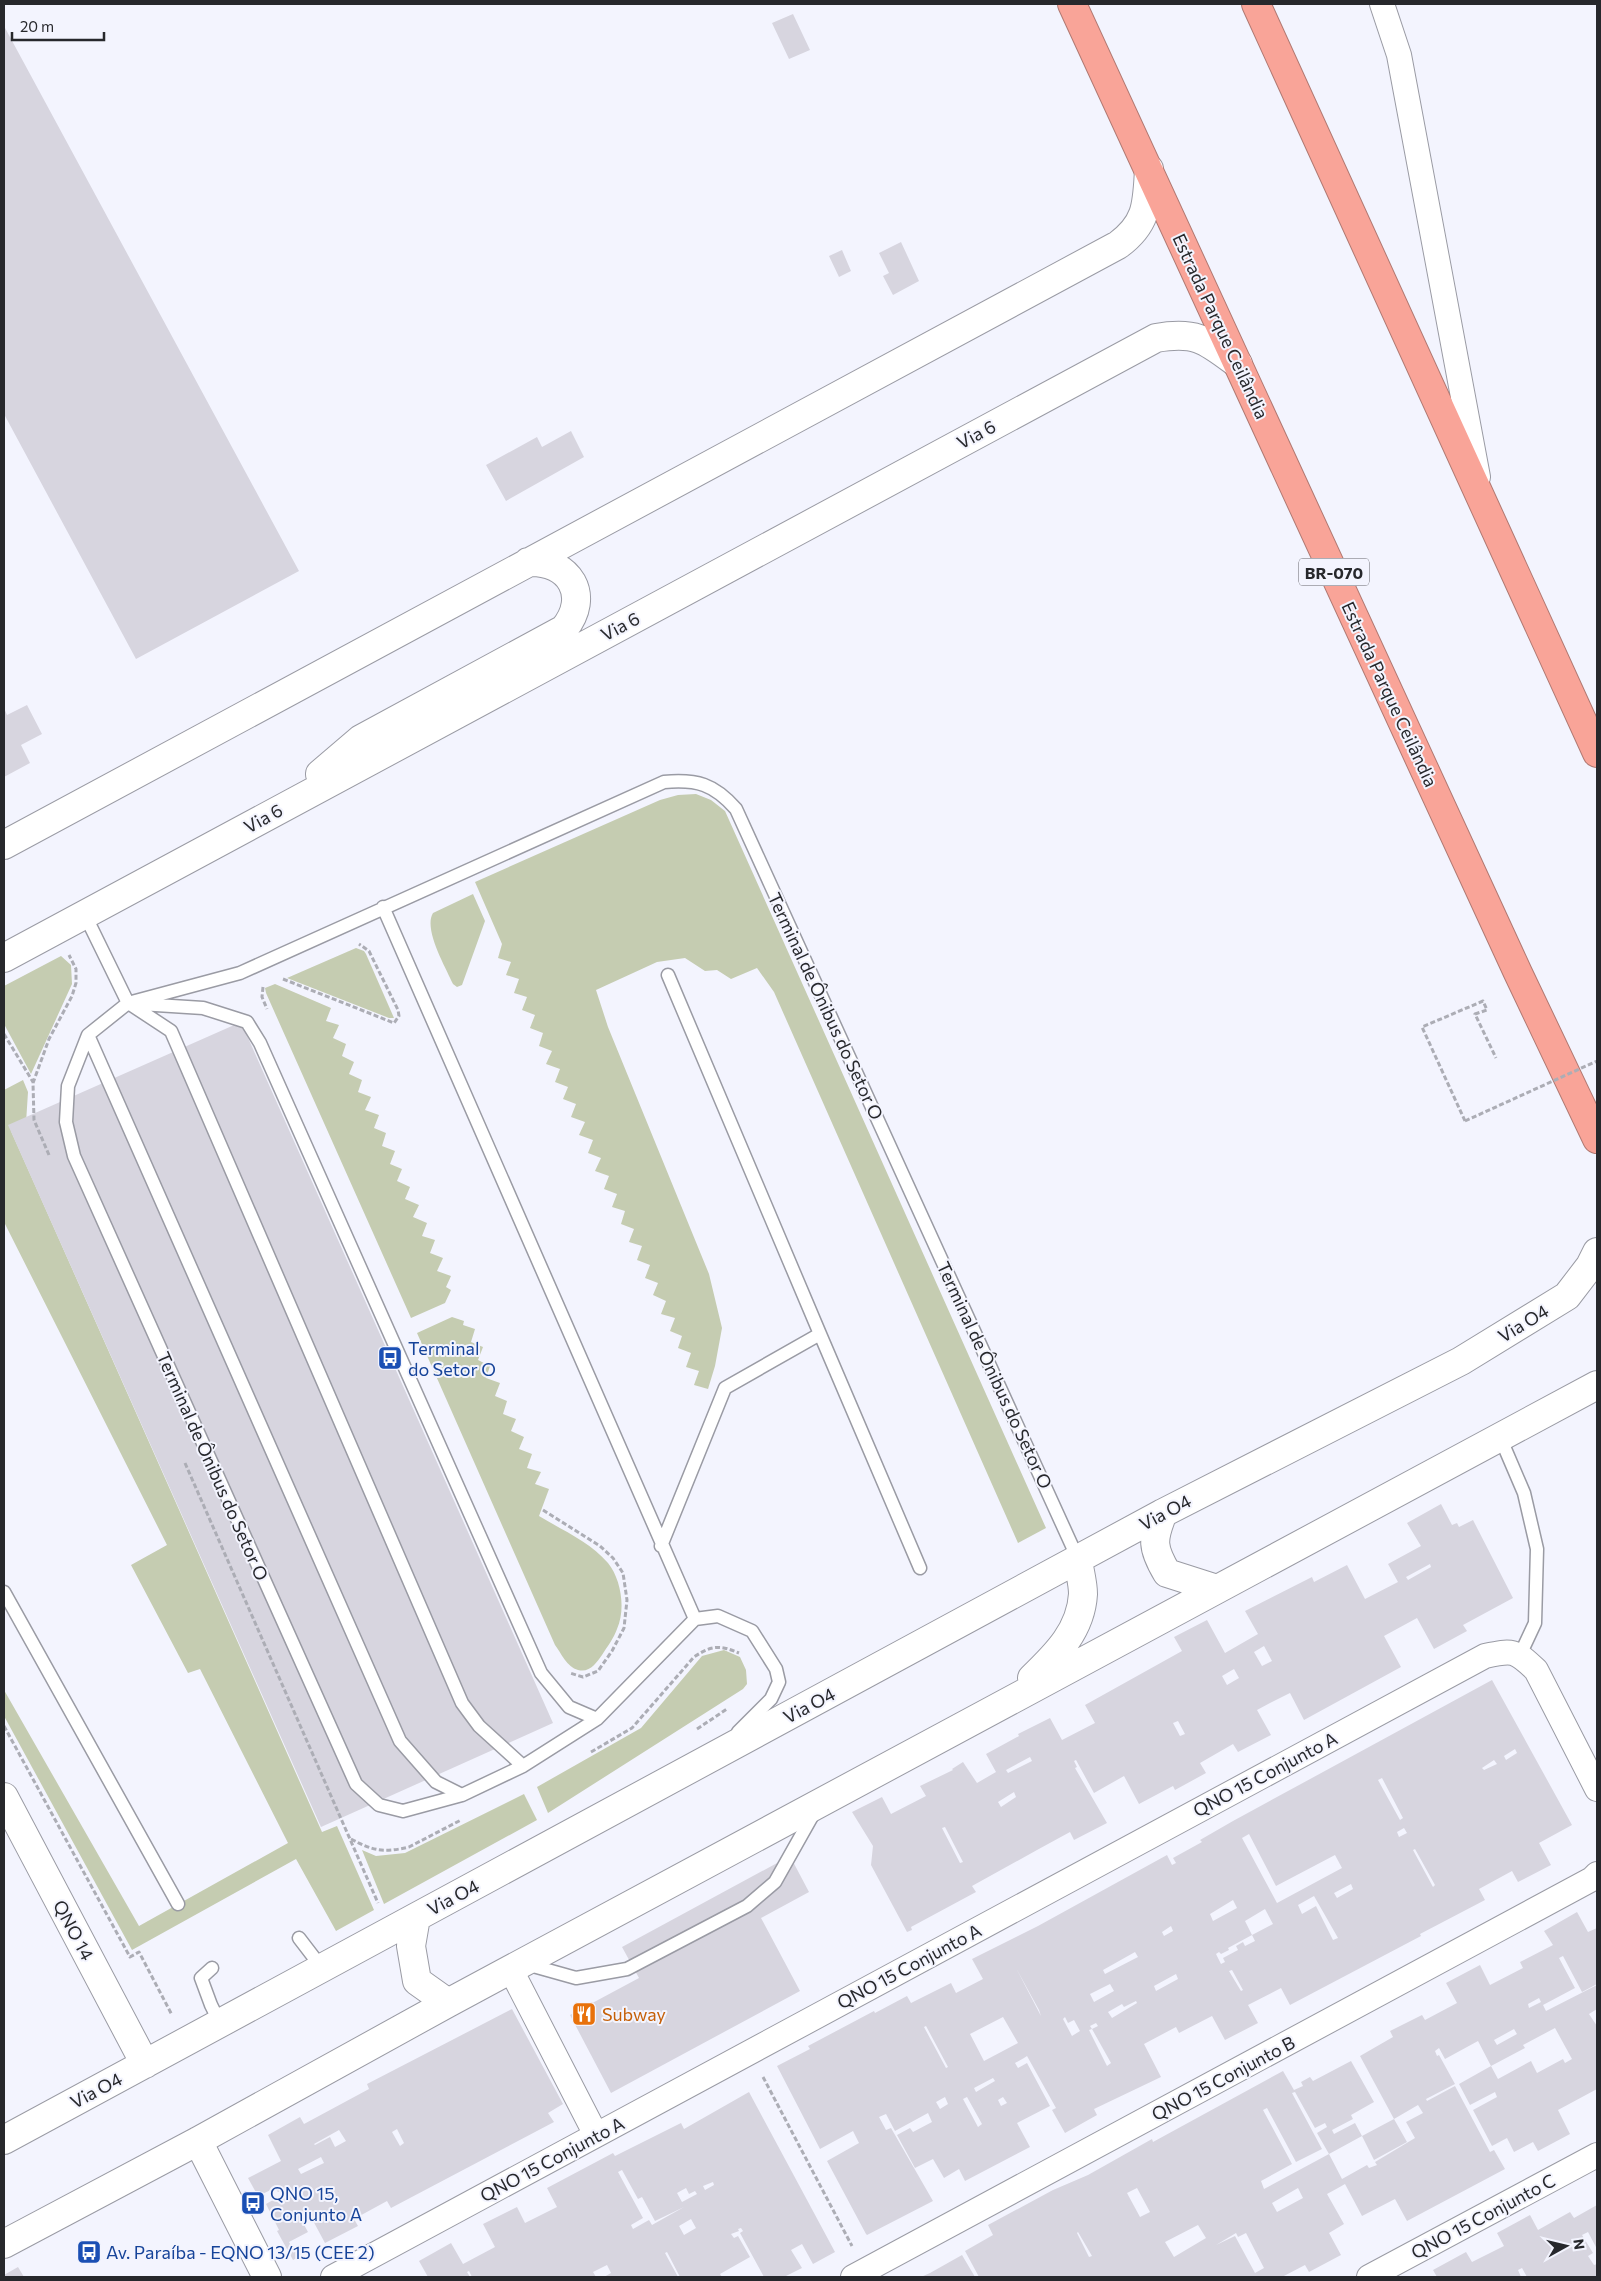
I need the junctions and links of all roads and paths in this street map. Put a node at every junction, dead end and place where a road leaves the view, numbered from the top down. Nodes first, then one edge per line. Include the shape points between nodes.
1 (1072, 4) edge
2 (1256, 4) edge
3 (1382, 4) edge
4 (1149, 168) junction
5 (1238, 364) junction
6 (1482, 498) junction
7 (528, 562) junction
8 (1597, 754) edge
9 (281, 808) junction
10 (4, 845) edge
11 (383, 907) junction
12 (85, 915) junction
13 (351, 944) dead end
14 (66, 949) dead end
15 (4, 958) edge
16 (288, 973) dead end
17 (668, 975) dead end
18 (264, 984) dead end
19 (128, 1003) junction
20 (270, 1015) dead end
21 (4, 1034) edge
22 (88, 1034) junction
23 (1496, 1058) dead end
24 (1597, 1061) edge
25 (1597, 1139) edge
26 (1597, 1252) edge
27 (820, 1334) junction
28 (1597, 1386) edge
29 (1500, 1437) junction
30 (543, 1510) dead end
31 (1162, 1513) junction
32 (661, 1546) junction
33 (1078, 1559) junction
34 (920, 1568) dead end
35 (1217, 1589) junction
36 (4, 1592) edge
37 (695, 1620) junction
38 (1520, 1655) junction
39 (745, 1659) dead end
40 (564, 1666) dead end
41 (1010, 1700) junction
42 (730, 1707) dead end
43 (597, 1719) junction
44 (689, 1734) dead end
45 (587, 1754) dead end
46 (715, 1755) junction
47 (523, 1766) junction
48 (1597, 1790) edge
49 (462, 1795) junction
50 (4, 1797) edge
51 (818, 1805) junction
52 (468, 1817) dead end
53 (1595, 1877) edge
54 (178, 1904) dead end
55 (380, 1908) dead end
56 (416, 1917) junction
57 (298, 1938) dead end
58 (517, 1966) junction
59 (212, 1968) dead end
60 (322, 1968) junction
61 (448, 2003) junction
62 (220, 2023) junction
63 (750, 2052) junction
64 (145, 2064) junction
65 (596, 2135) junction
66 (4, 2140) edge
67 (198, 2141) junction
68 (1597, 2155) edge
69 (4, 2244) edge
70 (859, 2274) edge
71 (267, 2277) edge
72 (333, 2277) edge
73 (1369, 2277) edge

1 - 4 highway, Estrada Parque Ceilândia / BR-070
2 - 6 highway
3 - 6 street via 1399,55 1418,148
4 - 5 highway, Estrada Parque Ceilândia / BR-070
4 - 7 main road via 1147,197 1140,223 1118,244
5 - 9 main road, Via 6 via 1214,346 1190,334 1156,338
5 - 25 highway, Estrada Parque Ceilândia / BR-070
6 - 8 highway
7 - 9 main road via 552,564 570,578 575,589 575,610 564,629 361,739
7 - 10 main road
9 - 12 main road, Via 6
11 - 19 lane, Terminal de Ônibus do Setor O via 240,973
11 - 32 lane
11 - 33 lane, Terminal de Ônibus do Setor O via 664,782 682,780 705,784 724,794 736,809
12 - 15 main road, Via 6
12 - 19 lane
13 - 16 path via 362,944 369,951 398,1010 400,1016 394,1023 279,977
14 - 21 path via 76,969 76,983 49,1039 33,1083
17 - 27 lane
18 - 20 path via 262,997
19 - 22 lane, Terminal de Ônibus do Setor O
19 - 43 lane via 203,1008 247,1022 264,1052 541,1673 569,1707
19 - 47 lane via 171,1031 462,1703 479,1726
22 - 49 lane via 400,1741 436,1782
22 - 49 lane, Terminal de Ônibus do Setor O via 68,1086 66,1122 74,1156 356,1784 379,1805 403,1811
23 - 24 path, bridge via 1475,1014 1487,1010 1483,1001 1422,1027 1465,1121
26 - 31 main road, Via O4 via 1567,1296 1461,1361
27 - 32 lane via 725,1388
27 - 34 lane
28 - 29 main road
29 - 35 main road
29 - 38 lane via 1524,1493 1537,1549 1535,1622
30 - 40 path via 600,1546 613,1558 623,1574 627,1600 624,1628 598,1671 583,1677 569,1672
31 - 33 main road, Via O4
31 - 35 main road via 1155,1533 1156,1548 1167,1573
32 - 37 lane
33 - 41 main road via 1083,1593 1077,1624 1058,1653
33 - 46 main road, Via O4
35 - 41 main road
36 - 54 lane
37 - 43 lane, Terminal de Ônibus do Setor O
37 - 46 lane via 718,1616 752,1631 776,1668 779,1682 772,1699
38 - 48 street via 1536,1670
38 - 63 street, QNO 15 Conjunto A via 1507,1652 1485,1656
39 - 45 path via 723,1646 706,1649 694,1657 632,1728
41 - 51 main road
42 - 44 path
43 - 47 lane, Terminal de Ônibus do Setor O
46 - 56 main road, Via O4
47 - 49 lane, Terminal de Ônibus do Setor O
50 - 64 main road, QNO 14
51 - 58 main road
51 - 58 lane via 776,1882 747,1906 627,1969 576,1978
52 - 55 path via 399,1850 376,1851 351,1840
53 - 70 street, QNO 15 Conjunto B
56 - 60 main road, Via O4
56 - 61 main road via 411,1946 417,1981
57 - 60 lane
58 - 61 main road
58 - 65 street
59 - 62 lane via 201,1978
60 - 62 main road, Via O4
61 - 67 main road
62 - 64 main road, Via O4
63 - 65 street, QNO 15 Conjunto A
63 - 70 path
64 - 66 main road, Via O4
65 - 72 street, QNO 15 Conjunto A
67 - 69 main road
67 - 71 main road
68 - 73 street, QNO 15 Conjunto C

